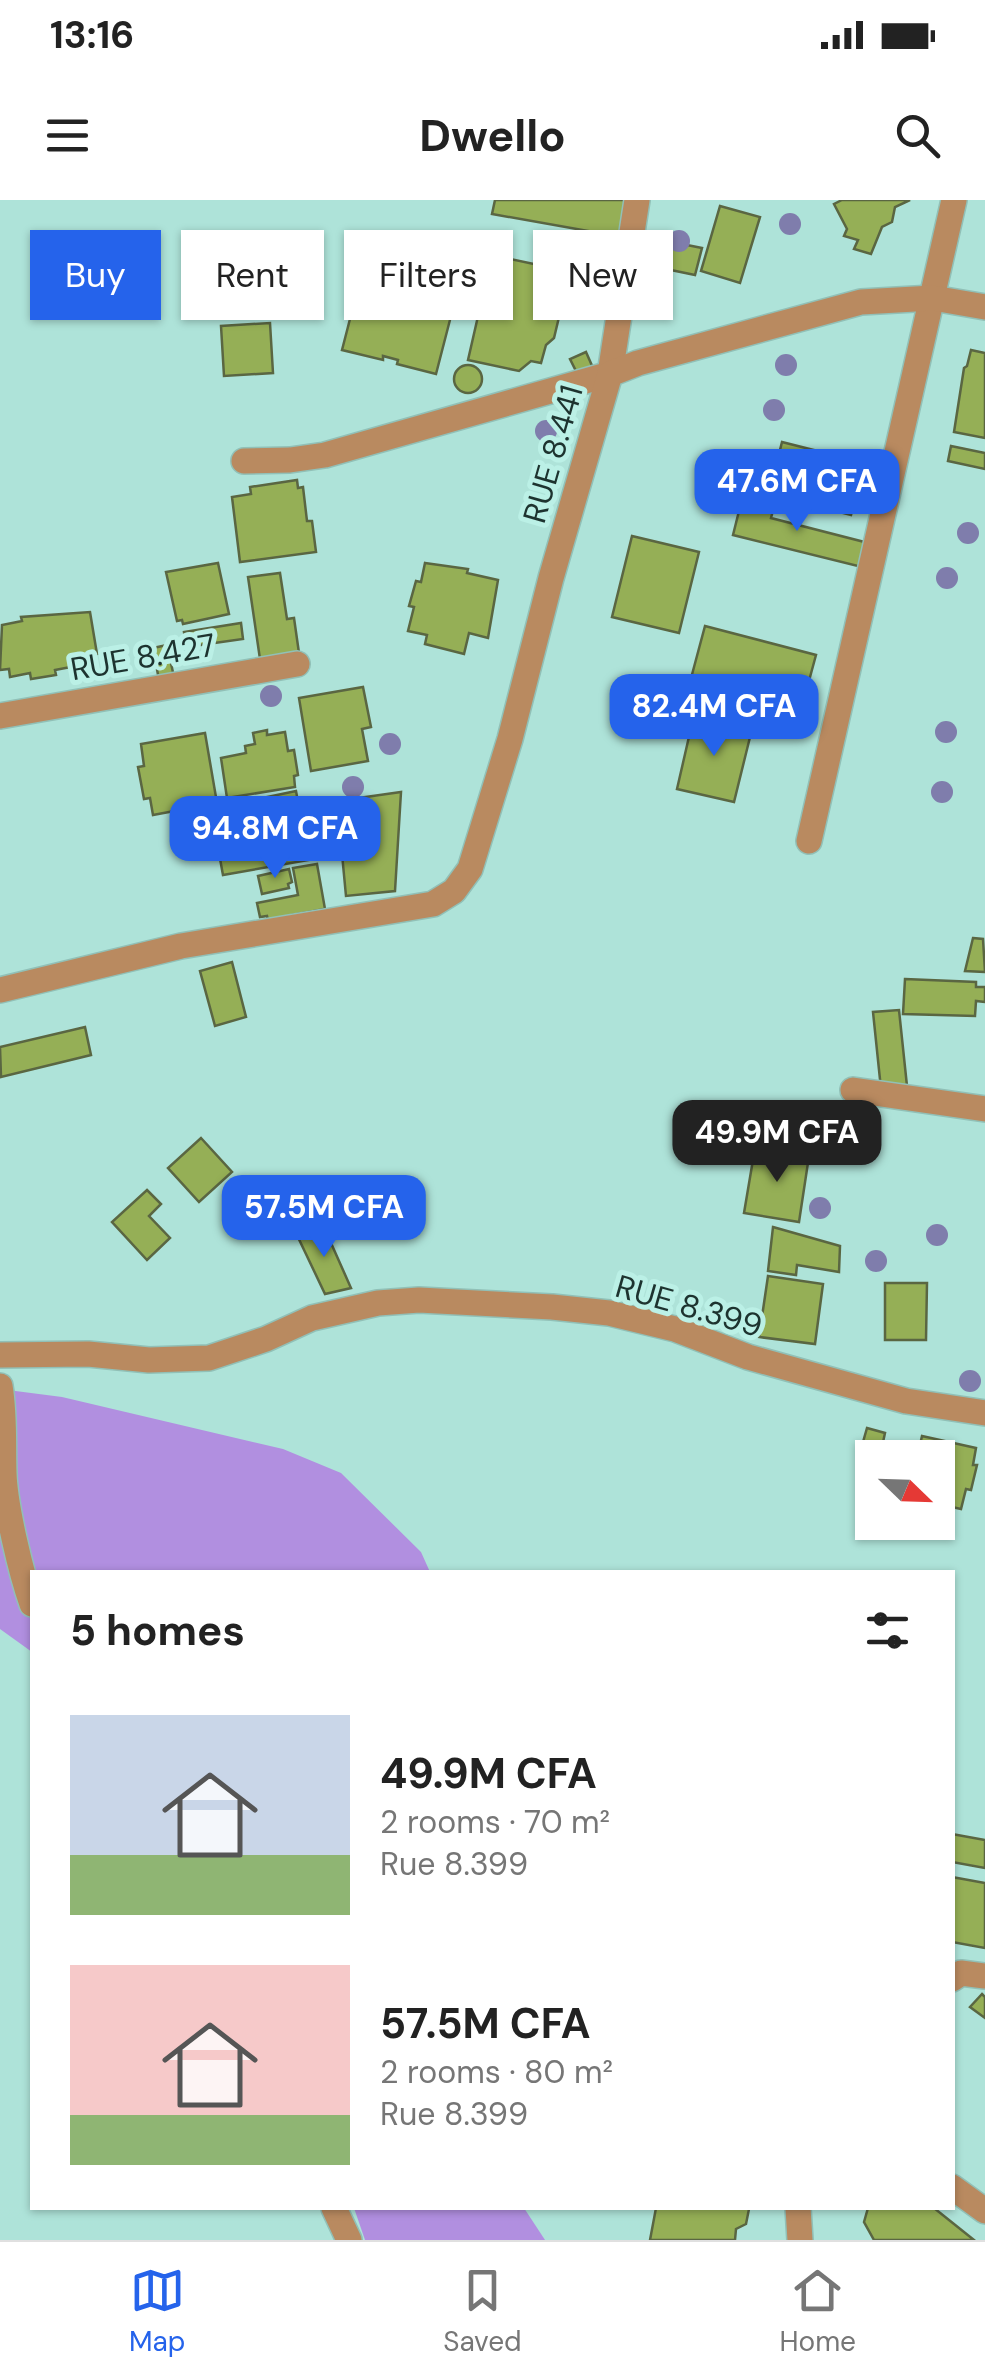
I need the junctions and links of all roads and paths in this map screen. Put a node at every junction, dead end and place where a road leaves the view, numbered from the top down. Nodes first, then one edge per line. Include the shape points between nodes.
1 (638, 200) edge
2 (954, 200) edge
3 (933, 298) junction
4 (985, 307) edge
5 (610, 374) junction
6 (244, 462) dead end
7 (297, 664) dead end
8 (0, 716) edge
9 (809, 842) dead end
10 (0, 990) edge
11 (853, 1090) dead end
12 (985, 1109) edge
13 (0, 1355) edge
14 (0, 1386) edge
15 (985, 1413) edge
16 (30, 1598) edge
17 (985, 1976) edge
18 (955, 1977) edge
19 (955, 2189) edge
20 (335, 2210) edge
21 (798, 2210) edge
22 (985, 2210) edge
23 (348, 2240) edge
24 (800, 2240) edge

1 - 5 street
2 - 3 street
3 - 4 street, RUE 8.441
3 - 5 street, RUE 8.441 via 845,306
3 - 9 street
5 - 6 street via 325,455
5 - 10 street, RUE 8.441 via 488,810 470,869 454,891 433,904 180,946
7 - 8 street, RUE 8.427
11 - 12 street
13 - 15 street, RUE 8.399 via 209,1358 343,1308 419,1300 609,1313 906,1401
14 - 16 street via 4,1475
17 - 18 street
19 - 22 street
20 - 23 street
21 - 24 street

